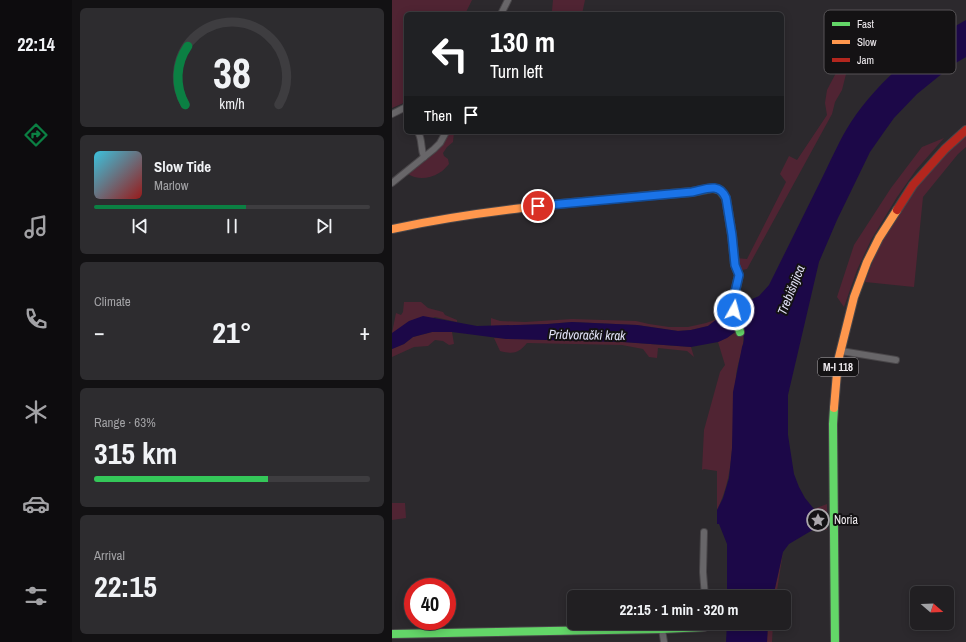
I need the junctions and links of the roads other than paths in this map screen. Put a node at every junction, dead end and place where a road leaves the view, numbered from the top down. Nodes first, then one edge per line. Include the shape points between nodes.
1 (508, 0) edge
2 (502, 12) edge
3 (404, 109) edge
4 (392, 114) edge
5 (966, 130) edge
6 (419, 134) edge
7 (445, 134) edge
8 (424, 157) junction
9 (393, 182) edge
10 (392, 229) edge
11 (740, 332) dead end
12 (841, 351) junction
13 (896, 360) dead end
14 (704, 532) dead end
15 (704, 590) edge
16 (608, 630) edge
17 (662, 630) edge
18 (392, 634) edge
19 (664, 642) edge
20 (835, 642) edge

1 - 2 street
3 - 4 street
5 - 12 street, M-I 118 via 912,185 879,238 854,296
6 - 8 street
7 - 8 street via 440,143
8 - 9 street
10 - 11 street via 507,209 719,189 726,198 735,265 739,275 732,305
12 - 13 street
12 - 20 street, M-I 118 via 838,360 833,424
14 - 15 street
16 - 18 street
17 - 19 street

